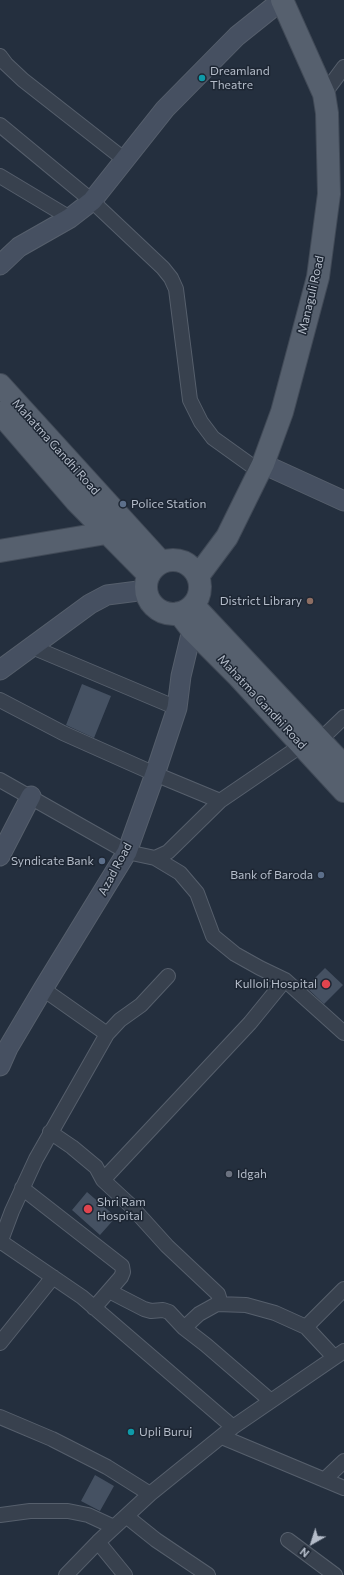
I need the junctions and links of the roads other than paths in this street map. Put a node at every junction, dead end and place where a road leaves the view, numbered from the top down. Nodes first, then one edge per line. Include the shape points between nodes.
1 (282, 0) edge
2 (2, 63) edge
3 (344, 67) edge
4 (324, 94) junction
5 (0, 125) edge
6 (125, 160) junction
7 (0, 176) edge
8 (92, 200) junction
9 (70, 218) junction
10 (0, 265) edge
11 (0, 385) edge
12 (0, 413) edge
13 (261, 467) junction
14 (344, 501) edge
15 (106, 533) junction
16 (0, 550) edge
17 (152, 576) junction
18 (198, 576) junction
19 (188, 616) junction
20 (32, 647) junction
21 (0, 670) edge
22 (0, 700) edge
23 (177, 708) junction
24 (344, 717) edge
25 (311, 742) junction
26 (344, 766) edge
27 (155, 774) junction
28 (0, 780) edge
29 (344, 792) edge
30 (31, 796) junction
31 (220, 802) junction
32 (127, 852) junction
33 (0, 856) edge
34 (155, 858) junction
35 (168, 976) dead end
36 (285, 980) junction
37 (43, 989) junction
38 (344, 1033) edge
39 (107, 1034) junction
40 (4, 1045) edge
41 (0, 1066) edge
42 (50, 1132) junction
43 (103, 1180) junction
44 (22, 1188) junction
45 (0, 1242) edge
46 (53, 1277) junction
47 (344, 1289) edge
48 (109, 1291) junction
49 (222, 1304) junction
50 (94, 1308) junction
51 (306, 1327) junction
52 (184, 1328) junction
53 (0, 1343) edge
54 (339, 1354) edge
55 (270, 1401) junction
56 (0, 1417) edge
57 (233, 1427) junction
58 (222, 1437) junction
59 (344, 1461) edge
60 (324, 1480) junction
61 (344, 1488) edge
62 (150, 1494) junction
63 (0, 1515) edge
64 (126, 1516) junction
65 (114, 1527) junction
66 (288, 1540) dead end
67 (98, 1542) junction
68 (344, 1567) edge
69 (66, 1575) edge
70 (125, 1575) edge
71 (208, 1575) edge
72 (335, 1575) edge

1 - 4 main road, Managuli Road
1 - 6 street via 237,36 165,109
2 - 6 street
3 - 4 street
4 - 13 main road, Managuli Road via 327,113 329,194 318,277 282,412
5 - 8 street
6 - 8 street
7 - 9 street
8 - 9 street
8 - 13 street via 171,278 176,289 190,400 200,422 213,438
9 - 10 street via 19,247
11 - 17 main road, Mahatma Gandhi Road
12 - 15 main road, Mahatma Gandhi Road
13 - 14 street
13 - 18 main road, Managuli Road via 227,537
15 - 16 main road
15 - 17 main road, Mahatma Gandhi Road
17 - 18 main road via 172,560 183,561 192,567
17 - 19 main road via 148,597 158,609
17 - 20 street via 90,604
18 - 19 main road via 199,596
19 - 23 street, Azad Road
19 - 25 main road, Mahatma Gandhi Road via 239,677
20 - 21 street
20 - 23 street
22 - 27 street via 63,733
23 - 27 street, Azad Road
24 - 25 street
25 - 26 main road, Mahatma Gandhi Road
25 - 29 main road, Mahatma Gandhi Road
25 - 31 street
27 - 31 street
27 - 32 street, Azad Road
28 - 30 street
30 - 32 street
30 - 33 street
31 - 34 street via 168,852
32 - 34 street
32 - 37 street, Azad Road
34 - 36 street via 180,873 197,893 213,936 235,954
35 - 39 street via 141,1005 120,1020
36 - 38 street
36 - 43 street via 250,1023
37 - 39 street
37 - 40 street, Azad Road
39 - 42 street
40 - 41 street, Azad Road
42 - 43 street via 96,1167
42 - 44 street
43 - 49 street via 218,1294
44 - 45 street
44 - 48 street via 122,1266 121,1277
45 - 46 street
46 - 50 street
46 - 53 street
47 - 51 street
48 - 50 street
48 - 52 street via 144,1309 169,1312
49 - 51 street via 246,1305 275,1313
49 - 52 street via 199,1314
50 - 57 street
51 - 54 street
52 - 55 street
54 - 55 street
55 - 57 street
56 - 62 street via 52,1438 107,1467
57 - 58 street
58 - 60 street
58 - 62 street
59 - 60 street
60 - 61 street
62 - 64 street
63 - 65 street via 30,1511 68,1511 88,1515
64 - 65 street
64 - 71 street
65 - 67 street
66 - 72 street
67 - 69 street
67 - 70 street
68 - 72 street

